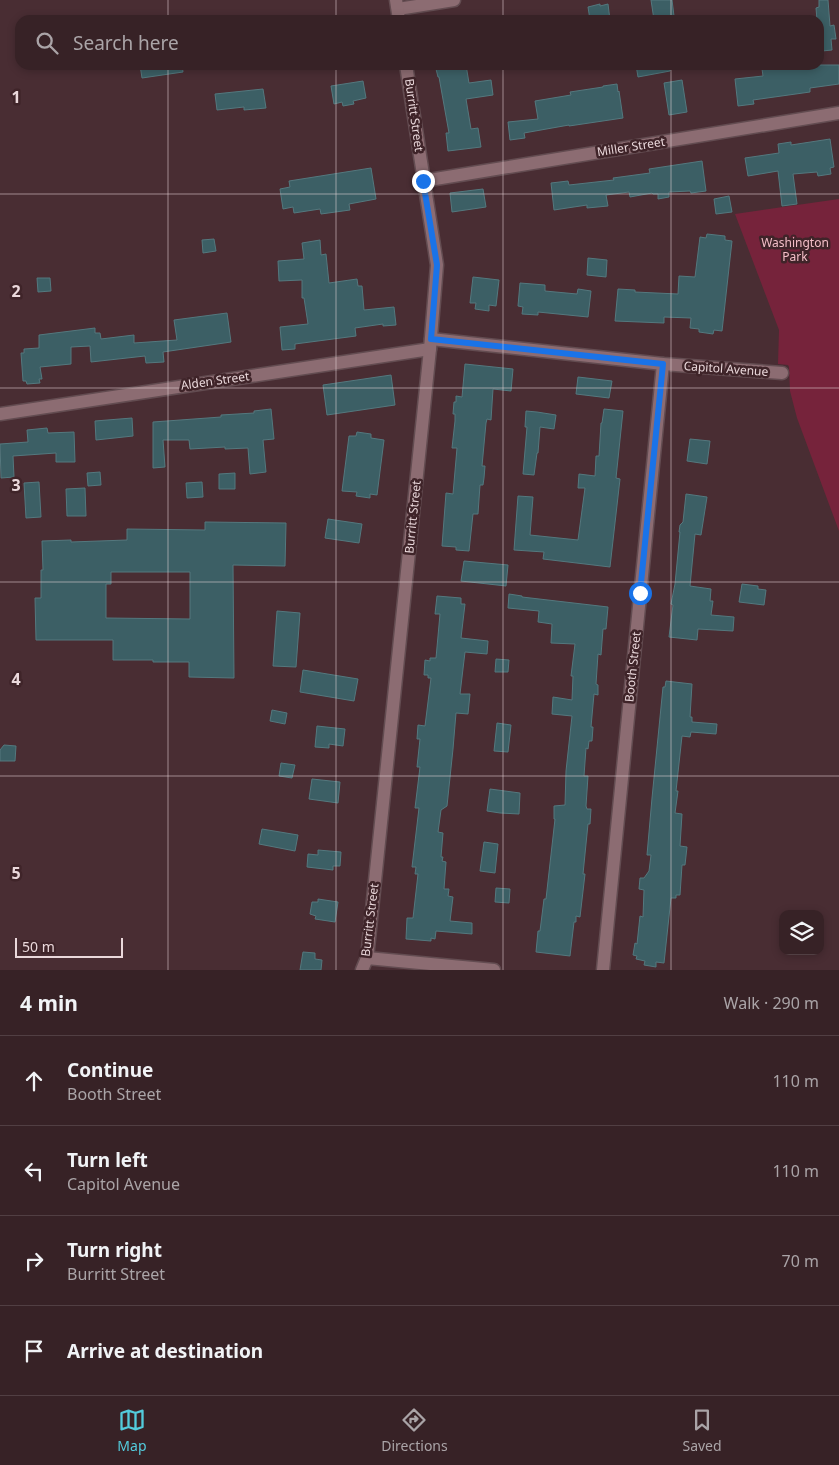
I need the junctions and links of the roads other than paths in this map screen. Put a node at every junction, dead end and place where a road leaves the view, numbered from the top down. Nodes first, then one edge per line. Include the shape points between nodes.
1 (454, 0) edge
2 (398, 10) edge
3 (407, 70) edge
4 (839, 112) edge
5 (423, 181) junction
6 (430, 344) junction
7 (663, 364) junction
8 (782, 373) dead end
9 (0, 414) edge
10 (364, 964) edge
11 (494, 970) edge
12 (603, 970) edge

1 - 2 street
3 - 5 street, Burritt Street
4 - 5 street, Miller Street
5 - 6 street, Burritt Street via 437,265
6 - 7 street, Capitol Avenue
6 - 9 street, Alden Street
6 - 10 street, Burritt Street
7 - 8 street, Capitol Avenue
7 - 12 street, Booth Street
10 - 11 street

